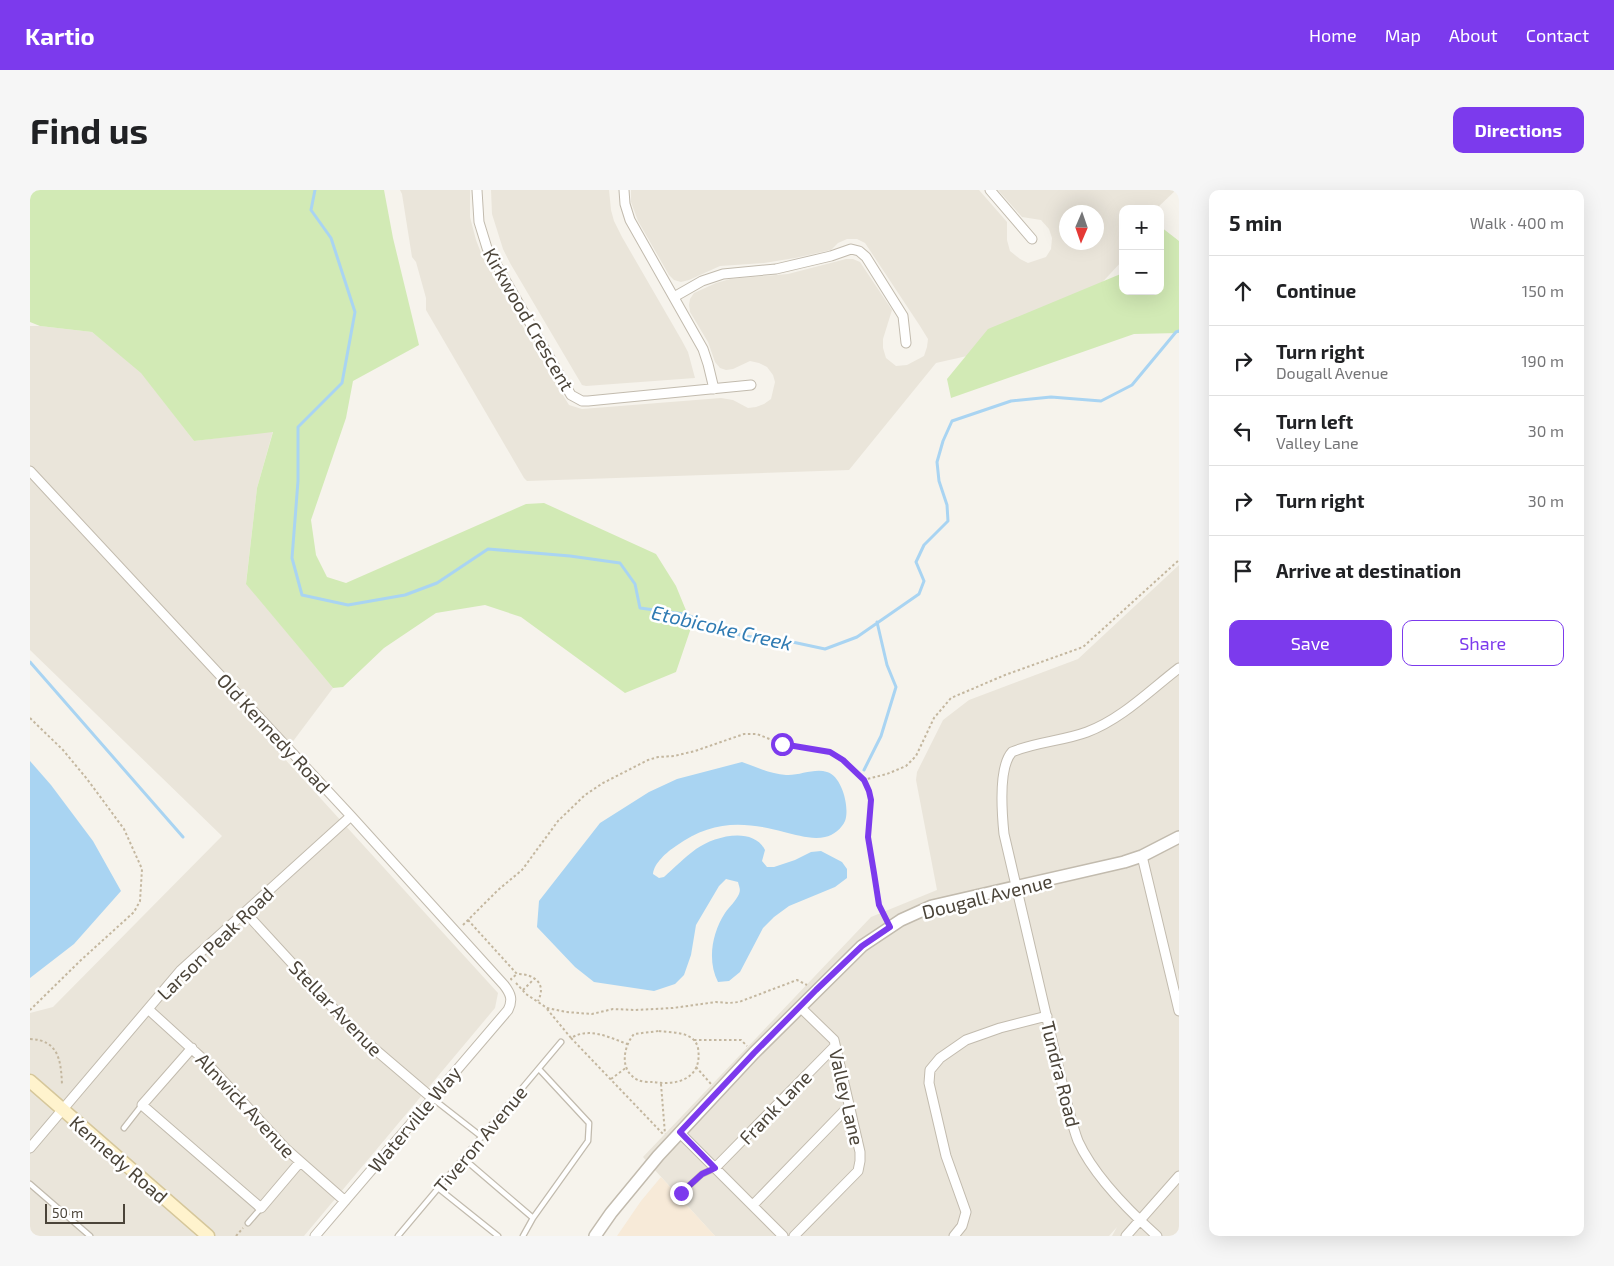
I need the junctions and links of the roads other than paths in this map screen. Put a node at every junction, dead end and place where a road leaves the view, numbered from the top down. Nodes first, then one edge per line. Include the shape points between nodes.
1 (477, 190) edge
2 (624, 190) edge
3 (990, 190) edge
4 (1032, 239) dead end
5 (674, 297) junction
6 (906, 343) dead end
7 (751, 385) dead end
8 (714, 389) junction
9 (30, 470) edge
10 (1179, 668) edge
11 (351, 816) junction
12 (1179, 837) edge
13 (1142, 856) junction
14 (1016, 887) junction
15 (245, 912) junction
16 (511, 1000) joint
17 (800, 1006) junction
18 (148, 1009) junction
19 (1179, 1011) edge
20 (1047, 1016) junction
21 (561, 1042) dead end
22 (835, 1046) junction
23 (192, 1048) junction
24 (539, 1069) junction
25 (30, 1081) edge
26 (432, 1098) junction
27 (142, 1106) junction
28 (849, 1106) junction
29 (62, 1109) junction
30 (124, 1128) dead end
31 (680, 1132) junction
32 (482, 1136) junction
33 (30, 1148) edge
34 (463, 1158) junction
35 (300, 1162) junction
36 (715, 1168) junction
37 (1179, 1176) edge
38 (30, 1184) edge
39 (438, 1188) junction
40 (681, 1193) dead end
41 (345, 1201) junction
42 (753, 1204) junction
43 (260, 1208) junction
44 (533, 1218) junction
45 (1140, 1220) junction
46 (248, 1223) road end
47 (90, 1236) edge
48 (208, 1236) edge
49 (315, 1236) edge
50 (398, 1236) edge
51 (498, 1236) edge
52 (523, 1236) edge
53 (595, 1236) edge
54 (783, 1236) edge
55 (794, 1236) edge
56 (954, 1236) edge
57 (1126, 1236) edge
58 (1157, 1236) edge

1 - 8 street, Kirkwood Crescent via 479,222 487,248 571,395 588,401
2 - 5 street via 630,220
3 - 4 street
5 - 6 street via 722,274 776,269 851,249 866,257 903,316
5 - 8 street via 703,349
7 - 8 street, Kirkwood Crescent
9 - 11 street, Old Kennedy Road
10 - 14 street, Tundra Road via 1101,726 1018,750 1008,756 1003,820
11 - 15 street, Larson Peak Road
11 - 16 street, Old Kennedy Road via 504,985
12 - 13 street, Dougall Avenue
13 - 14 street, Dougall Avenue
13 - 19 street
14 - 17 street, Dougall Avenue via 932,906 890,927 862,946
14 - 20 street, Tundra Road
15 - 18 street, Larson Peak Road via 181,970
15 - 26 street, Stellar Avenue via 357,1034
16 - 26 street, Waterville Way via 508,1010
17 - 22 street, Valley Lane via 834,1040
17 - 31 street, Dougall Avenue
18 - 23 street, Alnwick Avenue
18 - 29 street, Larson Peak Road
20 - 45 street, Tundra Road via 1078,1140 1102,1178
20 - 56 street via 966,1040 940,1058 930,1070 930,1089 946,1156 966,1212 962,1226
21 - 24 lane, Tiveron Avenue
22 - 28 street, Valley Lane
22 - 36 street, Frank Lane
23 - 27 street
23 - 35 street, Alnwick Avenue
24 - 32 lane, Tiveron Avenue
24 - 44 lane via 589,1123 588,1141
25 - 29 main road, Kennedy Road
26 - 32 lane
26 - 41 street, Waterville Way
27 - 30 lane
27 - 43 street
28 - 42 street
28 - 55 street, Valley Lane via 860,1152 858,1170
29 - 33 street, Larson Peak Road
29 - 48 main road, Kennedy Road
31 - 36 street
31 - 53 street, Dougall Avenue
32 - 34 lane, Tiveron Avenue
34 - 39 lane, Tiveron Avenue
34 - 44 lane
35 - 41 street, Alnwick Avenue
35 - 43 street
36 - 40 lane via 702,1174
36 - 42 street
37 - 45 street
38 - 47 lane
39 - 50 lane, Tiveron Avenue
39 - 51 lane
41 - 49 street, Waterville Way
42 - 54 street
43 - 46 lane
44 - 52 lane
45 - 57 street
45 - 58 street, Tundra Road

